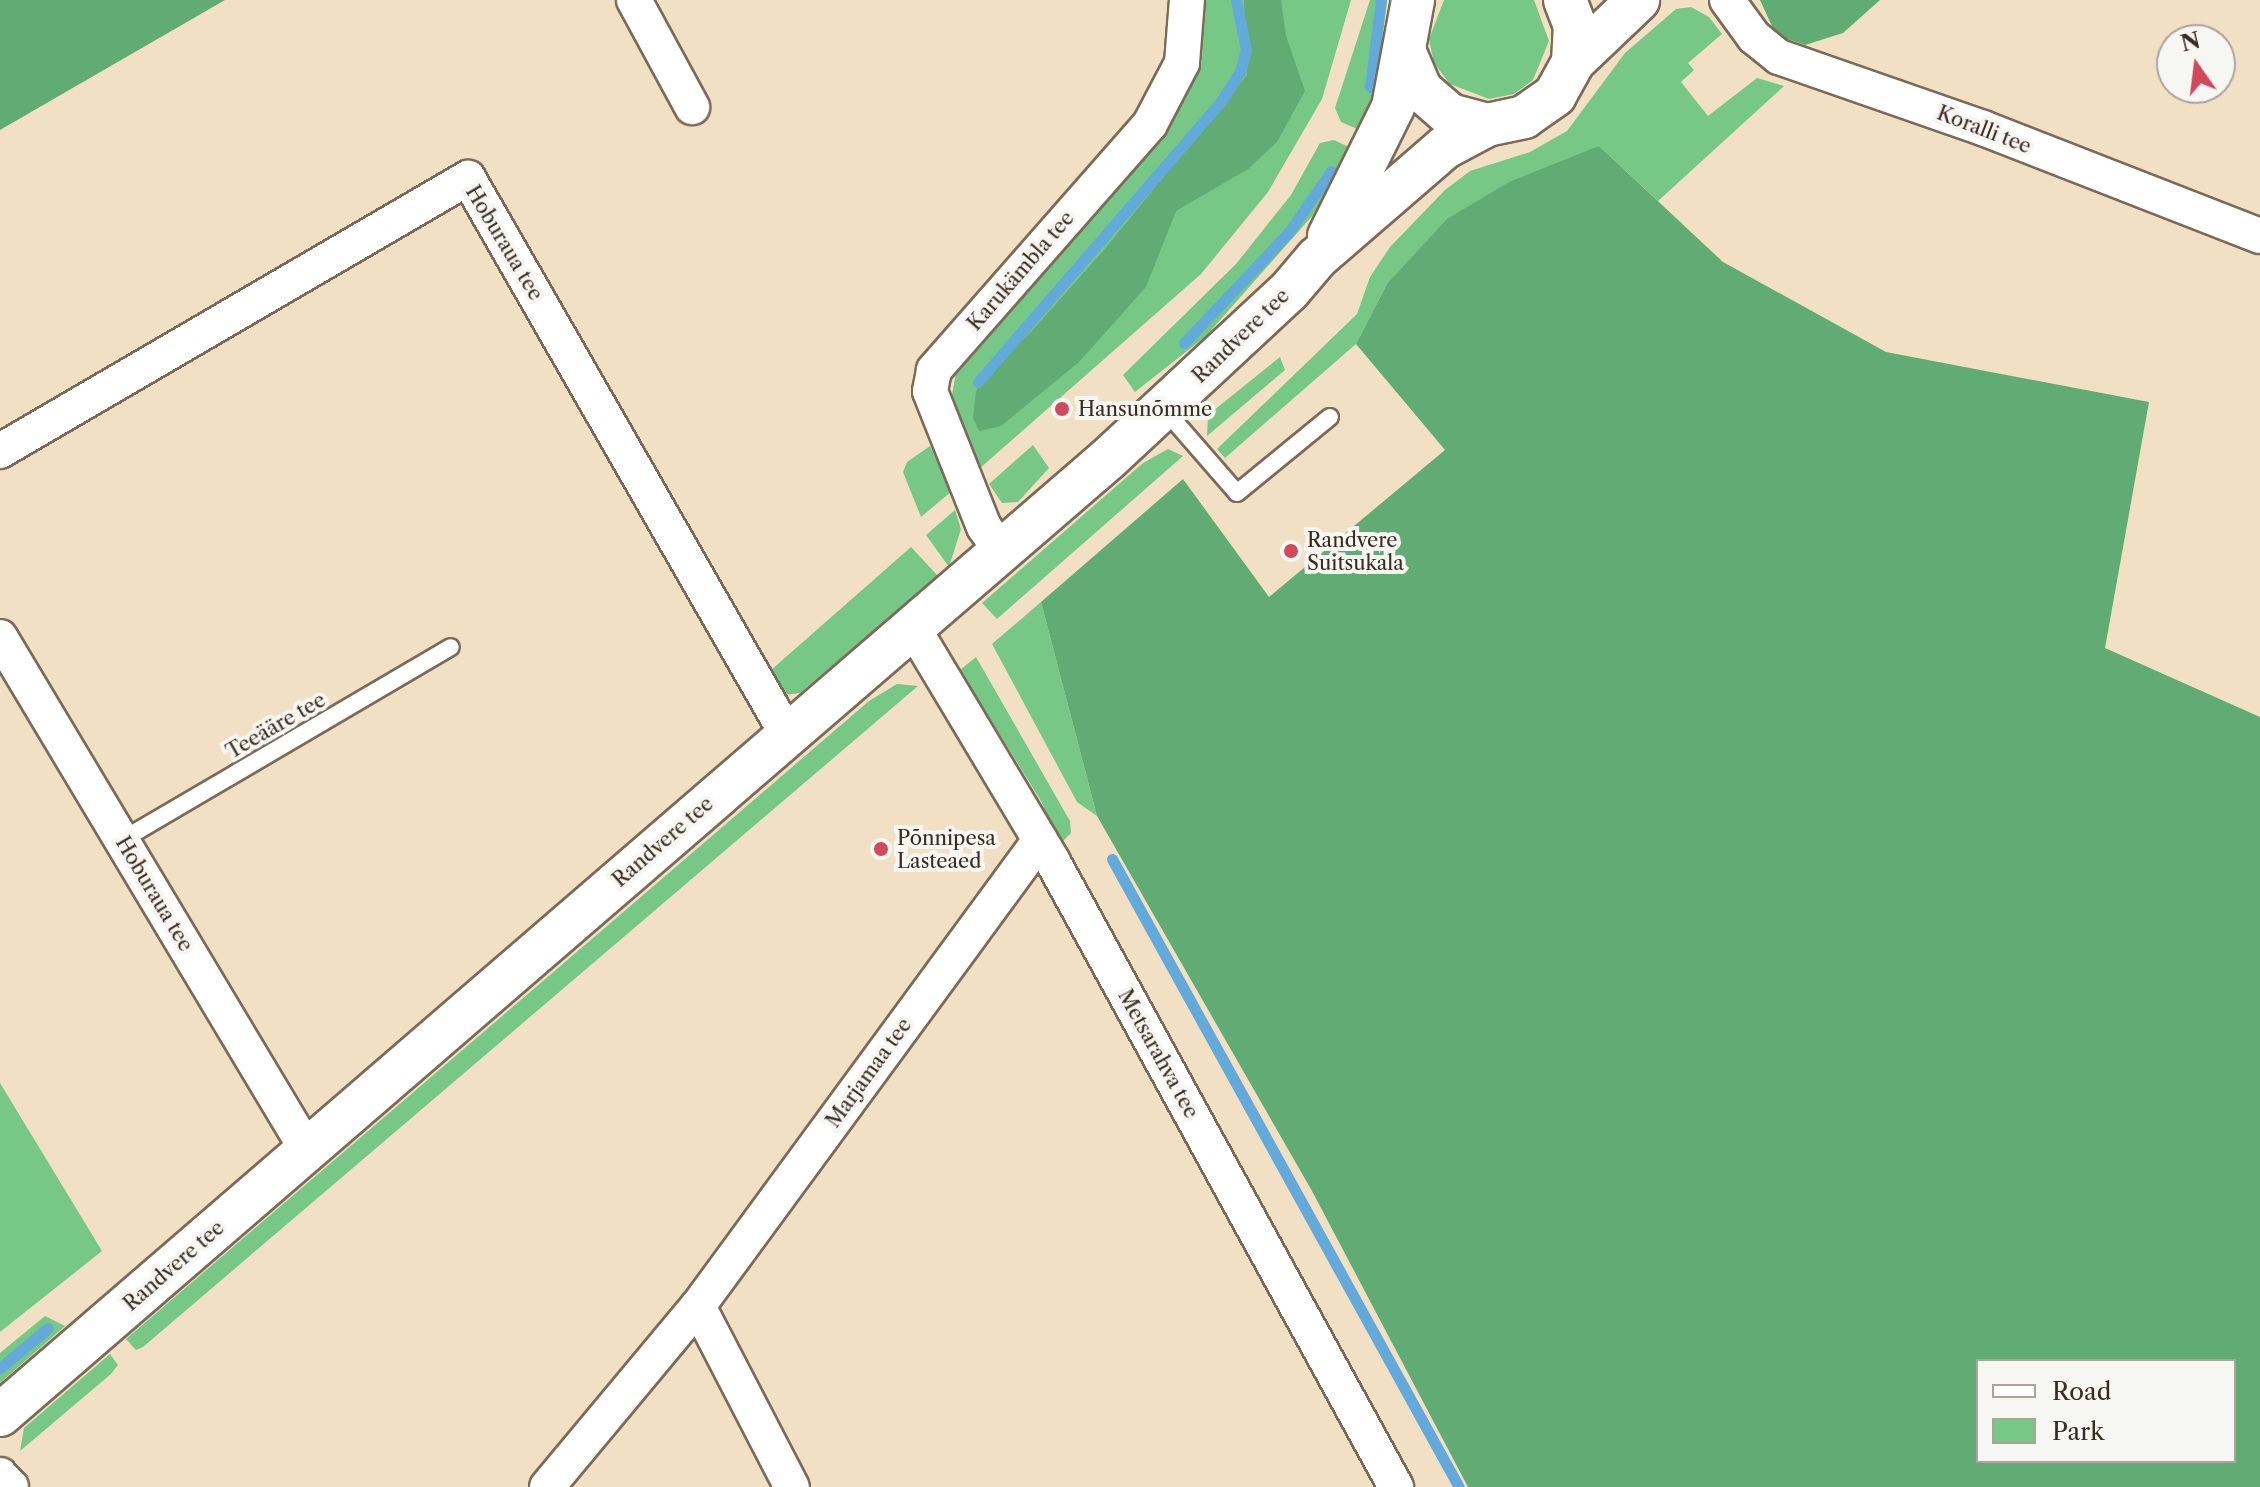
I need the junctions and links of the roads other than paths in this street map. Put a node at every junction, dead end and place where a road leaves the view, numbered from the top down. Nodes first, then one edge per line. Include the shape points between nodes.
1 (634, 0) edge
2 (1187, 0) edge
3 (1413, 0) edge
4 (1565, 0) edge
5 (1638, 0) edge
6 (1727, 0) edge
7 (1406, 55) junction
8 (1573, 62) junction
9 (692, 107) dead end
10 (1487, 125) junction
11 (2260, 236) edge
12 (1317, 258) junction
13 (1164, 409) junction
14 (1330, 417) dead end
15 (0, 451) edge
16 (1001, 551) junction
17 (912, 626) junction
18 (0, 637) edge
19 (451, 647) dead end
20 (787, 734) junction
21 (122, 840) junction
22 (1040, 840) junction
23 (307, 1150) junction
24 (698, 1306) junction
25 (0, 1415) edge
26 (0, 1475) edge
27 (11, 1487) edge
28 (547, 1487) edge
29 (792, 1487) edge
30 (1396, 1487) edge

1 - 9 street
2 - 16 street, Karukämbla tee via 1182,63 1150,124 934,370 930,391 984,527
3 - 7 street, Randvere tee via 1405,26
4 - 8 street, Randvere tee via 1575,26
5 - 8 street
6 - 11 street, Koralli tee via 1754,37 1779,57 1983,128
7 - 10 street, Randvere tee via 1421,90 1450,115
7 - 12 street, Randvere tee via 1376,149
8 - 10 street, Randvere tee via 1555,95 1524,117
10 - 12 street, Randvere tee via 1444,148
12 - 13 street, Randvere tee
13 - 14 lane via 1237,493
13 - 16 street, Randvere tee
15 - 20 street, Hoburaua tee via 468,178
16 - 17 street, Randvere tee
17 - 20 street, Randvere tee
17 - 22 street, Metsarahva tee
18 - 21 street, Hoburaua tee
19 - 21 lane, Teeääre tee
20 - 23 street, Randvere tee
21 - 23 street, Hoburaua tee
22 - 24 street, Marjamaa tee
22 - 30 street, Metsarahva tee
23 - 25 street, Randvere tee
24 - 28 street, Marjamaa tee
24 - 29 street
26 - 27 street

